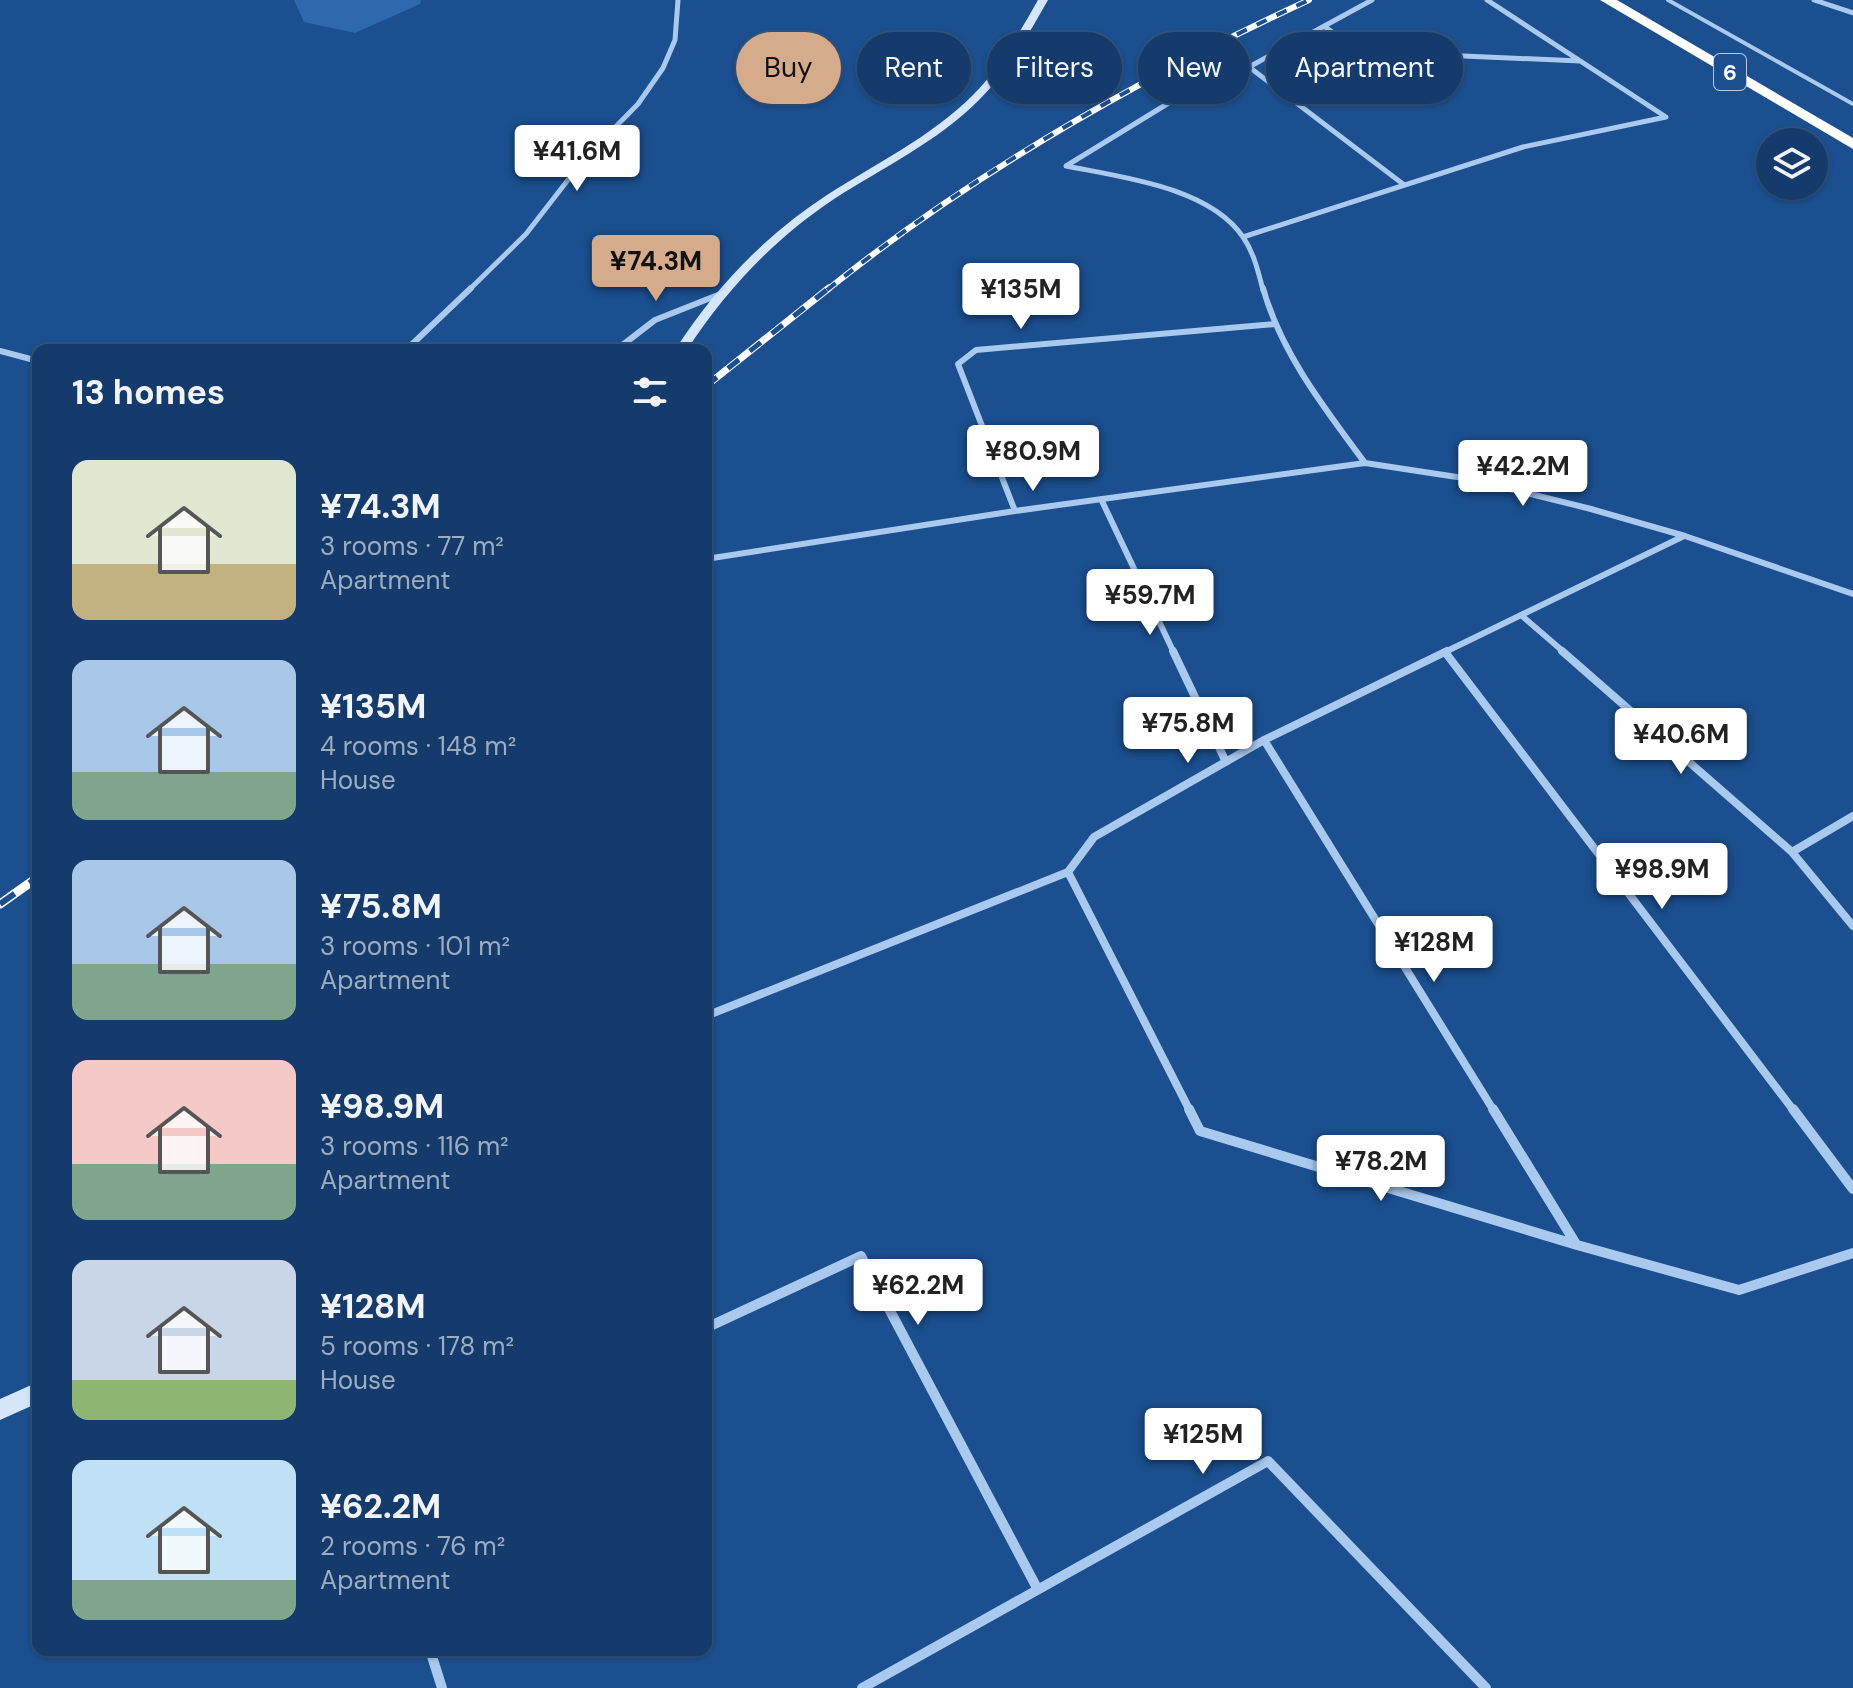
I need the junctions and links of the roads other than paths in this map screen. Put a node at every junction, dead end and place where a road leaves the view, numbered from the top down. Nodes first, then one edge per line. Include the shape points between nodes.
1 (678, 0) edge
2 (1043, 0) edge
3 (1372, 0) edge
4 (1487, 0) edge
5 (1607, 0) edge
6 (1668, 0) edge
7 (1814, 0) edge
8 (1853, 13) edge
9 (1325, 27) junction
10 (1581, 61) junction
11 (1250, 66) edge
12 (1250, 68) edge
13 (1167, 104) edge
14 (1853, 104) edge
15 (1853, 144) edge
16 (1403, 184) junction
17 (1243, 237) junction
18 (718, 295) junction
19 (1275, 324) junction
20 (412, 344) edge
21 (624, 344) edge
22 (685, 344) edge
23 (0, 351) edge
24 (32, 359) edge
25 (1365, 463) junction
26 (1101, 499) junction
27 (1015, 511) junction
28 (1685, 536) junction
29 (712, 558) edge
30 (1853, 594) edge
31 (1521, 615) junction
32 (1445, 652) junction
33 (1264, 740) junction
34 (1226, 762) junction
35 (1853, 816) edge
36 (1792, 852) junction
37 (1068, 872) junction
38 (1853, 926) edge
39 (712, 1014) edge
40 (1853, 1189) edge
41 (1577, 1245) junction
42 (1853, 1253) edge
43 (712, 1325) edge
44 (32, 1395) edge
45 (0, 1410) edge
46 (1037, 1588) junction
47 (432, 1656) edge
48 (442, 1688) edge
49 (862, 1688) edge
50 (1486, 1688) edge

1 - 20 street via 675,40 638,104 585,158 526,234
2 - 18 street via 1008,58 968,106 797,222
3 - 9 street
4 - 10 street
5 - 15 highway, 6
6 - 14 lane
7 - 8 street
9 - 10 street via 1376,62 1392,65 1441,55
9 - 11 street
10 - 16 street via 1666,117 1523,147
12 - 16 street
13 - 17 street via 1066,166 1152,185 1200,203
16 - 17 street
17 - 19 street
18 - 21 street via 655,320
18 - 22 street
19 - 25 street
19 - 27 street via 976,350 958,364
23 - 24 street
25 - 26 street
25 - 28 street via 1470,479
26 - 27 street
26 - 34 street
27 - 29 street
28 - 30 street
28 - 31 street
31 - 32 street
31 - 36 street
32 - 33 street
32 - 40 street
33 - 34 street
33 - 41 street
34 - 37 street via 1094,837
35 - 36 street
36 - 38 street
37 - 39 street
37 - 41 street via 1200,1131
41 - 42 street via 1739,1290
43 - 46 street via 861,1256
44 - 45 street
46 - 49 street
46 - 50 street via 1268,1461
47 - 48 street

